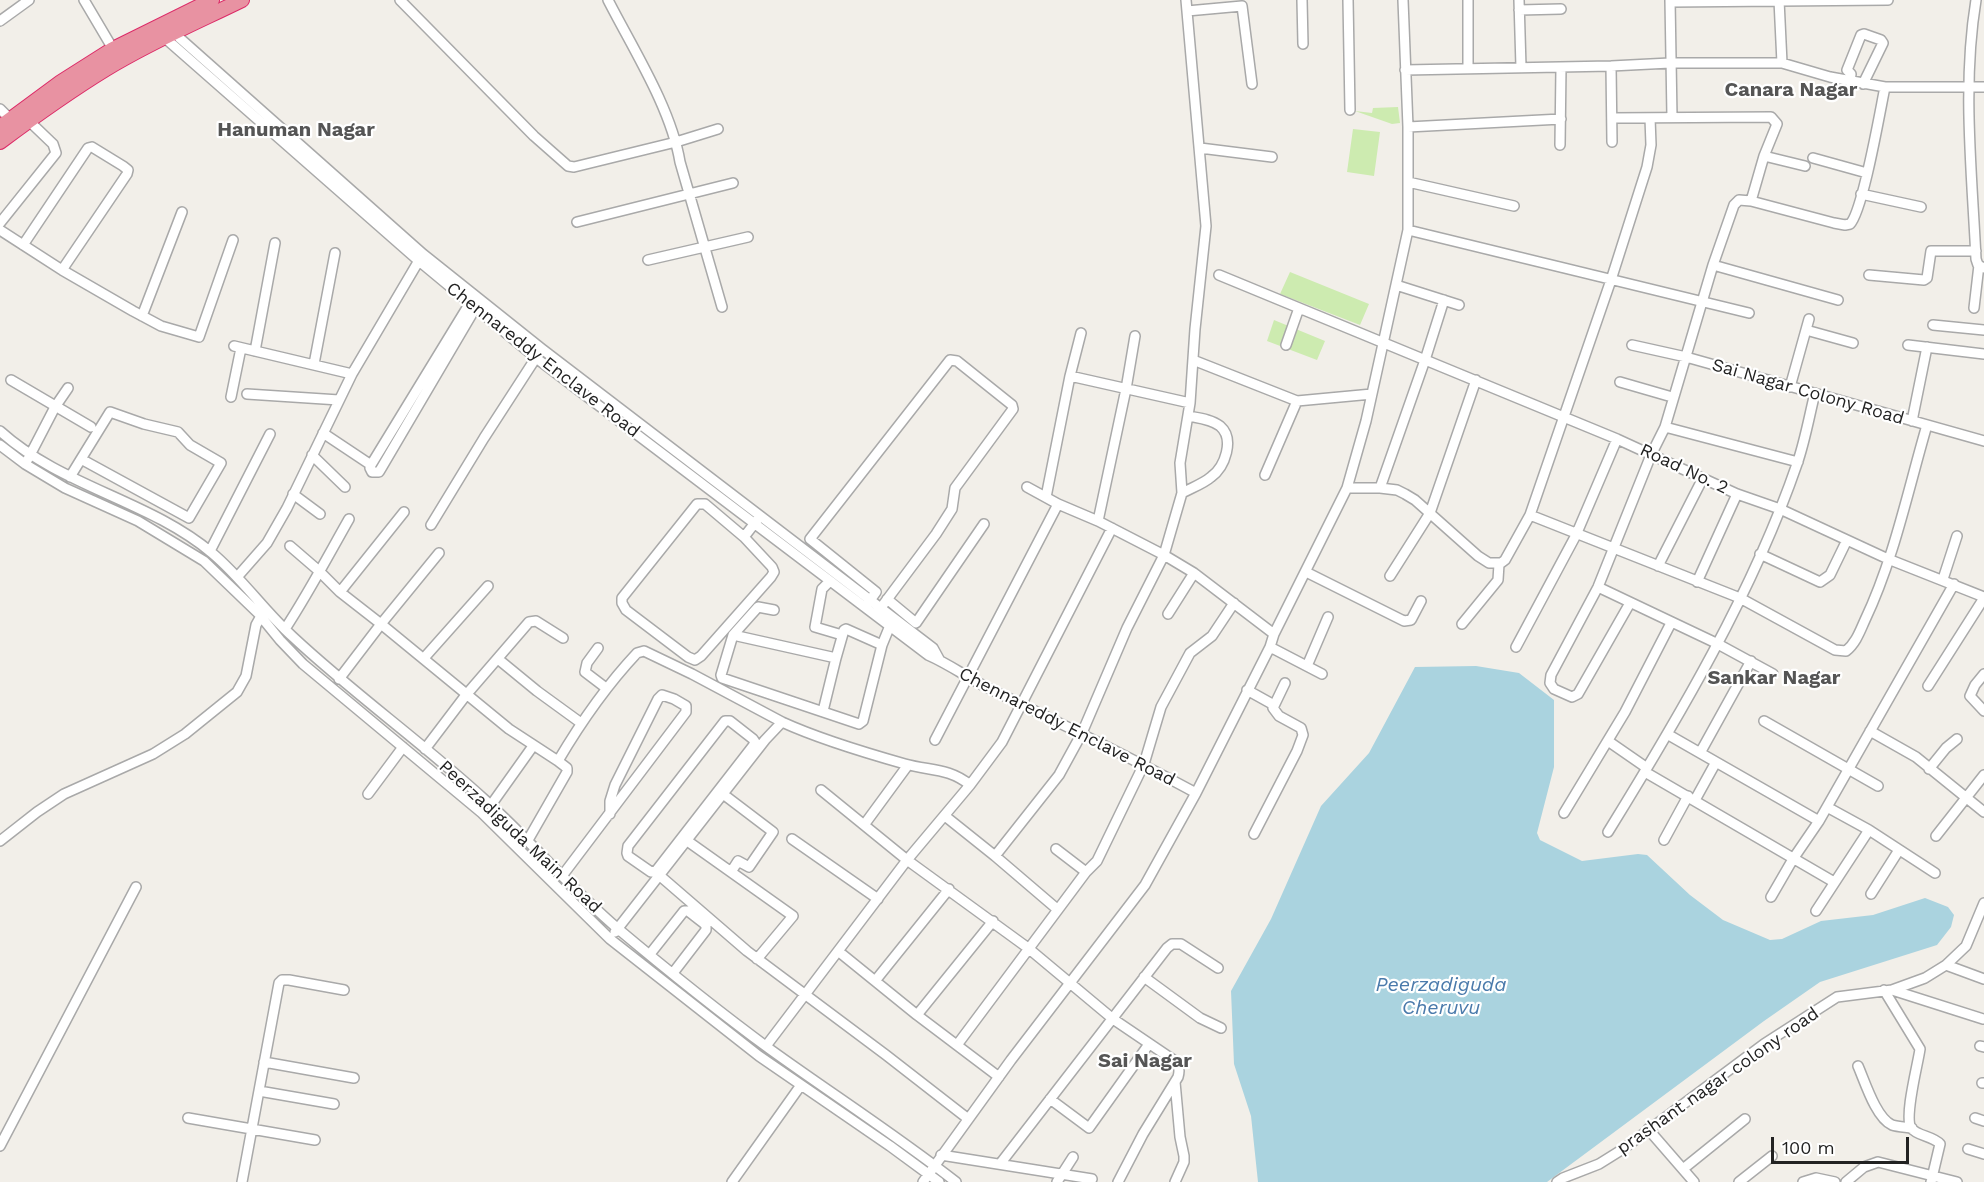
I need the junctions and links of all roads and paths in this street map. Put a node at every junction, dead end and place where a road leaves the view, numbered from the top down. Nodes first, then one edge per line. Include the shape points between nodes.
1 (84, 0) edge
2 (212, 0) edge
3 (242, 0) edge
4 (400, 0) edge
5 (608, 0) edge
6 (1186, 0) edge
7 (1302, 0) edge
8 (1347, 0) edge
9 (1403, 0) edge
10 (1468, 0) edge
11 (1722, 0) edge
12 (1842, 0) edge
13 (1888, 0) edge
14 (1976, 0) edge
15 (25, 1) edge
16 (1670, 1) edge
17 (1779, 1) edge
18 (1241, 3) edge
19 (1519, 5) edge
20 (1561, 9) dead end
21 (1187, 11) junction
22 (1984, 19) edge
23 (1972, 20) junction
24 (0, 21) edge
25 (169, 35) junction
26 (1303, 44) dead end
27 (113, 49) junction
28 (1670, 63) junction
29 (1782, 63) junction
30 (1611, 66) junction
31 (1521, 67) junction
32 (1561, 67) junction
33 (1468, 68) junction
34 (1405, 70) junction
35 (1850, 82) junction
36 (1252, 84) dead end
37 (1863, 84) junction
38 (1885, 87) junction
39 (1968, 87) junction
40 (1984, 87) edge
41 (0, 109) edge
42 (1350, 110) dead end
43 (30, 115) junction
44 (1672, 117) junction
45 (1612, 118) junction
46 (1650, 118) junction
47 (1561, 119) junction
48 (5, 123) edge
49 (1408, 126) junction
50 (718, 129) dead end
51 (0, 142) edge
52 (676, 142) junction
53 (1612, 142) dead end
54 (1560, 145) dead end
55 (1200, 148) junction
56 (1764, 156) junction
57 (1272, 157) dead end
58 (1813, 158) dead end
59 (1805, 166) dead end
60 (1867, 173) junction
61 (1408, 182) junction
62 (733, 183) dead end
63 (1862, 194) junction
64 (690, 195) junction
65 (1751, 201) junction
66 (1514, 206) dead end
67 (1922, 207) dead end
68 (182, 212) dead end
69 (577, 222) dead end
70 (0, 223) edge
71 (0, 230) edge
72 (1408, 230) junction
73 (748, 237) dead end
74 (233, 240) dead end
75 (275, 243) dead end
76 (23, 245) junction
77 (705, 248) junction
78 (1976, 252) junction
79 (335, 253) dead end
80 (421, 257) junction
81 (648, 260) dead end
82 (1713, 265) junction
83 (1982, 267) edge
84 (62, 270) junction
85 (1219, 275) dead end
86 (1869, 275) dead end
87 (1611, 280) junction
88 (1396, 285) junction
89 (1444, 300) junction
90 (1838, 300) dead end
91 (476, 301) junction
92 (1702, 301) junction
93 (1459, 305) dead end
94 (722, 307) dead end
95 (1299, 308) junction
96 (1974, 308) dead end
97 (1749, 313) dead end
98 (142, 316) junction
99 (1809, 319) dead end
100 (1934, 326) dead end
101 (1806, 330) junction
102 (1984, 330) edge
103 (1081, 333) dead end
104 (1135, 336) dead end
105 (1383, 343) junction
106 (1853, 343) dead end
107 (1286, 345) dead end
108 (1632, 345) dead end
109 (1908, 345) dead end
110 (1927, 347) junction
111 (542, 349) junction
112 (255, 351) junction
113 (1984, 354) edge
114 (1686, 357) junction
115 (536, 358) junction
116 (1193, 360) junction
117 (1425, 360) junction
118 (314, 364) junction
119 (352, 374) junction
120 (1070, 376) junction
121 (11, 380) dead end
122 (1476, 380) junction
123 (1620, 382) dead end
124 (1790, 387) junction
125 (68, 388) dead end
126 (1126, 389) junction
127 (1815, 393) junction
128 (247, 394) dead end
129 (1372, 394) junction
130 (231, 397) dead end
131 (1672, 397) junction
132 (339, 400) junction
133 (1297, 401) junction
134 (1190, 402) junction
135 (55, 407) junction
136 (1188, 416) junction
137 (1564, 417) junction
138 (1912, 421) junction
139 (1927, 425) junction
140 (91, 427) dead end
141 (1665, 427) junction
142 (0, 431) edge
143 (323, 433) junction
144 (270, 434) dead end
145 (393, 439) junction
146 (1617, 439) junction
147 (1984, 441) edge
148 (0, 445) edge
149 (382, 447) junction
150 (391, 453) junction
151 (31, 455) junction
152 (312, 455) junction
153 (1652, 455) junction
154 (81, 459) junction
155 (1798, 462) junction
156 (25, 464) junction
157 (371, 465) junction
158 (1265, 475) dead end
159 (70, 477) junction
160 (1703, 478) junction
161 (345, 487) dead end
162 (1027, 487) dead end
163 (1347, 488) junction
164 (1380, 488) junction
165 (1182, 493) junction
166 (293, 494) junction
167 (1737, 494) junction
168 (1047, 497) junction
169 (1058, 504) junction
170 (1780, 509) junction
171 (404, 512) dead end
172 (1430, 513) junction
173 (320, 514) dead end
174 (1530, 515) junction
175 (349, 519) dead end
176 (757, 520) junction
177 (1098, 521) junction
178 (430, 525) dead end
179 (984, 525) dead end
180 (1112, 528) junction
181 (1576, 535) junction
182 (1957, 536) dead end
183 (744, 537) junction
184 (1847, 540) junction
185 (290, 546) dead end
186 (1614, 548) junction
187 (795, 549) junction
188 (210, 551) junction
189 (439, 553) dead end
190 (1761, 554) junction
191 (1164, 555) junction
192 (1888, 559) junction
193 (1499, 564) junction
194 (1658, 566) junction
195 (319, 571) junction
196 (1305, 572) junction
197 (1194, 573) junction
198 (238, 576) junction
199 (1390, 576) dead end
200 (1942, 579) junction
201 (830, 581) junction
202 (1697, 582) junction
203 (1954, 585) junction
204 (488, 586) dead end
205 (1598, 587) junction
206 (340, 592) junction
207 (1984, 597) edge
208 (1740, 598) junction
209 (887, 599) junction
210 (870, 600) junction
211 (1421, 601) dead end
212 (1234, 603) junction
213 (1630, 603) junction
214 (774, 610) dead end
215 (261, 612) junction
216 (878, 612) junction
217 (1168, 614) dead end
218 (1329, 617) dead end
219 (891, 622) junction
220 (1671, 623) junction
221 (381, 624) junction
222 (1462, 624) dead end
223 (285, 629) junction
224 (1274, 633) junction
225 (733, 635) junction
226 (842, 635) junction
227 (563, 638) dead end
228 (1716, 643) junction
229 (882, 645) junction
230 (1270, 647) junction
231 (1516, 647) dead end
232 (598, 648) dead end
233 (424, 658) junction
234 (836, 658) junction
235 (498, 659) junction
236 (1751, 661) junction
237 (1307, 666) junction
238 (1322, 674) dead end
239 (1773, 674) dead end
240 (1984, 674) edge
241 (967, 678) junction
242 (339, 679) junction
243 (1284, 683) dead end
244 (1928, 686) dead end
245 (606, 688) junction
246 (1247, 690) junction
247 (466, 695) junction
248 (1023, 705) junction
249 (1274, 705) junction
250 (823, 711) junction
251 (1984, 711) edge
252 (1764, 721) dead end
253 (782, 722) junction
254 (581, 723) junction
255 (1870, 731) junction
256 (1082, 733) junction
257 (1667, 734) junction
258 (1957, 739) dead end
259 (935, 740) dead end
260 (1608, 741) junction
261 (533, 746) junction
262 (403, 747) junction
263 (425, 749) junction
264 (1700, 753) junction
265 (558, 761) junction
266 (1716, 762) junction
267 (1144, 764) junction
268 (908, 765) junction
269 (1929, 769) junction
270 (1646, 770) junction
271 (1848, 770) junction
272 (1984, 775) edge
273 (970, 785) junction
274 (1878, 786) dead end
275 (821, 790) dead end
276 (1197, 793) junction
277 (368, 794) dead end
278 (723, 794) junction
279 (1691, 798) junction
280 (1966, 798) junction
281 (491, 805) junction
282 (1827, 807) junction
283 (1984, 812) edge
284 (1564, 813) dead end
285 (610, 814) junction
286 (945, 816) junction
287 (1819, 821) junction
288 (864, 825) junction
289 (1869, 830) junction
290 (1608, 832) dead end
291 (1254, 834) dead end
292 (1936, 836) dead end
293 (528, 840) junction
294 (686, 840) junction
295 (792, 840) dead end
296 (1664, 840) dead end
297 (0, 841) edge
298 (1056, 849) dead end
299 (1899, 850) junction
300 (995, 856) junction
301 (1793, 859) junction
302 (907, 860) junction
303 (731, 872) junction
304 (1086, 872) junction
305 (1935, 873) dead end
306 (655, 874) junction
307 (562, 876) junction
308 (1834, 882) junction
309 (136, 887) dead end
310 (949, 889) junction
311 (1871, 894) dead end
312 (1771, 897) dead end
313 (878, 899) junction
314 (1984, 903) edge
315 (1057, 909) junction
316 (1815, 911) dead end
317 (993, 921) junction
318 (1974, 927) junction
319 (618, 928) junction
320 (1984, 930) edge
321 (610, 939) junction
322 (1028, 948) junction
323 (838, 951) junction
324 (650, 954) junction
325 (757, 959) junction
326 (1946, 965) junction
327 (1218, 968) dead end
328 (673, 973) junction
329 (1144, 977) junction
330 (1984, 979) edge
331 (875, 981) junction
332 (1070, 984) junction
333 (344, 990) dead end
334 (1888, 990) junction
335 (805, 994) junction
336 (916, 1015) junction
337 (1113, 1019) junction
338 (1983, 1019) edge
339 (1221, 1028) dead end
340 (1149, 1044) junction
341 (957, 1045) junction
342 (766, 1046) junction
343 (264, 1062) junction
344 (1858, 1066) dead end
345 (999, 1077) junction
346 (354, 1078) dead end
347 (1175, 1082) junction
348 (801, 1085) junction
349 (259, 1091) junction
350 (832, 1093) junction
351 (1050, 1099) junction
352 (825, 1101) junction
353 (334, 1104) dead end
354 (188, 1118) dead end
355 (967, 1118) junction
356 (1745, 1119) dead end
357 (1912, 1128) junction
358 (252, 1129) junction
359 (1648, 1129) junction
360 (315, 1140) dead end
361 (0, 1146) edge
362 (1968, 1149) dead end
363 (1984, 1154) edge
364 (941, 1155) junction
365 (1772, 1156) dead end
366 (1072, 1157) dead end
367 (1000, 1164) junction
368 (934, 1165) junction
369 (1683, 1169) junction
370 (926, 1178) edge
371 (1059, 1178) edge
372 (1932, 1178) edge
373 (1092, 1179) dead end
374 (242, 1182) edge
375 (732, 1182) edge
376 (939, 1182) edge
377 (956, 1182) edge
378 (1118, 1182) edge
379 (1175, 1182) edge
380 (1557, 1182) edge
381 (1694, 1182) edge
382 (1739, 1182) edge
383 (1803, 1182) edge
384 (1834, 1182) edge
385 (1846, 1182) edge
386 (1957, 1182) edge

1 - 27 street
2 - 27 highway
3 - 25 highway
4 - 52 street via 568,166
5 - 52 street
6 - 21 street
7 - 26 street
8 - 42 street
9 - 34 street
10 - 33 street
11 - 16 street
11 - 17 street
12 - 13 street
12 - 17 street
14 - 23 street
15 - 24 street
16 - 28 street
17 - 29 street
18 - 21 street
18 - 36 street
19 - 20 street
19 - 31 street
21 - 55 street
22 - 23 street
23 - 39 street
25 - 43 highway
25 - 80 street, Chennareddy Enclave Road
27 - 43 highway via 61,82
28 - 29 street
28 - 30 street
28 - 44 street
29 - 35 street
30 - 32 street
30 - 45 street
31 - 32 street
31 - 33 street
32 - 47 street
33 - 34 street
34 - 49 street
35 - 37 street
35 - 37 street via 1851,74 1846,70 1864,34 1883,44
37 - 38 street
38 - 39 street
38 - 60 street
39 - 40 street
39 - 78 street
41 - 48 street
43 - 48 highway
43 - 51 highway
43 - 70 street via 56,153
44 - 46 street
44 - 56 street via 1771,117 1777,124
45 - 46 street
45 - 53 street
46 - 87 street via 1647,167
47 - 49 street
47 - 54 street
49 - 61 street
50 - 52 street
52 - 64 street
55 - 57 street
55 - 116 street via 1206,226
56 - 59 street
56 - 65 street
58 - 60 street
60 - 63 street
61 - 66 street
61 - 72 street
62 - 64 street
63 - 65 street via 1853,221 1845,225
63 - 67 street
64 - 69 street
64 - 77 street
65 - 82 street via 1736,201
68 - 98 street
71 - 76 street
72 - 87 street
72 - 88 street
73 - 77 street
74 - 98 street via 199,337 160,326
75 - 112 street
76 - 84 street
76 - 84 street via 88,148 123,166 127,174
77 - 81 street
77 - 94 street
78 - 83 street
78 - 86 street via 1931,251 1924,280
79 - 118 street
80 - 91 street, Chennareddy Enclave Road
80 - 119 street
82 - 90 street
82 - 92 street
83 - 96 street
84 - 98 street
85 - 95 street, Road No. 2
87 - 92 street
87 - 137 street
88 - 89 street
88 - 105 street
89 - 93 street
89 - 117 street
91 - 111 street, Chennareddy Enclave Road
91 - 115 street, Chennareddy Enclave Road
91 - 145 street
92 - 97 street
92 - 114 street
95 - 105 street, Road No. 2
95 - 107 street
99 - 101 street
100 - 102 street
101 - 106 street
101 - 124 street
103 - 120 street
104 - 126 street
105 - 117 street, Road No. 2
105 - 129 street
108 - 114 street, Sai Nagar Colony Road
109 - 110 street
110 - 113 street
110 - 138 street
111 - 115 street
111 - 176 street, Chennareddy Enclave Road
112 - 118 street
112 - 130 street via 238,347
114 - 124 street, Sai Nagar Colony Road
114 - 131 street
115 - 176 street, Chennareddy Enclave Road
115 - 178 street
116 - 133 street
116 - 134 street
117 - 122 street, Road No. 2
117 - 164 street
118 - 119 street
119 - 132 street
120 - 126 street
120 - 168 street
121 - 135 street
122 - 137 street, Road No. 2
122 - 172 street
123 - 131 street
124 - 127 street, Sai Nagar Colony Road
125 - 135 street
126 - 134 street
126 - 177 street
127 - 138 street, Sai Nagar Colony Road
127 - 155 street
128 - 132 street
129 - 133 street
129 - 163 street
131 - 141 street
132 - 143 street
133 - 158 street
134 - 136 street
135 - 140 street
135 - 151 street
136 - 165 street via 1180,463
136 - 165 street via 1218,425 1227,445 1217,471
137 - 146 street, Road No. 2
137 - 174 street
138 - 139 street, Sai Nagar Colony Road
139 - 147 street, Sai Nagar Colony Road
139 - 192 street
141 - 153 street
141 - 155 street
142 - 151 street, Peerzadiguda Main Road
143 - 152 street
143 - 157 street
144 - 188 street
145 - 149 street
145 - 150 street
146 - 153 street, Road No. 2
146 - 181 street
148 - 156 street, Peerzadiguda Main Road
149 - 150 street
149 - 157 street
150 - 157 street via 379,472 370,471
151 - 156 street
151 - 159 street, Peerzadiguda Main Road
152 - 161 street
152 - 166 street
153 - 160 street, Road No. 2
153 - 186 street
154 - 154 street via 189,518 221,462 190,445 178,432 110,412
154 - 159 street
155 - 170 street
156 - 215 street, Peerzadiguda Main Road via 65,488 138,521 204,561
159 - 188 street, Peerzadiguda Main Road via 151,514
160 - 167 street, Road No. 2
160 - 194 street
162 - 168 street
163 - 164 street
163 - 196 street
164 - 172 street via 1405,494
165 - 191 street
166 - 173 street
166 - 198 street via 267,543
167 - 170 street, Road No. 2
167 - 202 street
168 - 169 street
169 - 177 street
169 - 241 street
170 - 184 street, Road No. 2
170 - 190 street
171 - 206 street
172 - 193 street via 1478,556
172 - 199 street
174 - 181 street
174 - 193 street
175 - 195 street
176 - 183 street
176 - 187 street, Chennareddy Enclave Road
177 - 180 street
179 - 209 street via 916,623
180 - 191 street
180 - 248 street
181 - 186 street
181 - 231 street
182 - 200 street
183 - 183 street via 705,504 697,504 622,597 626,610 695,660 774,572
184 - 190 street via 1830,575 1820,582
184 - 192 street, Road No. 2
185 - 195 street
186 - 194 street
186 - 205 street
187 - 201 street, Chennareddy Enclave Road
187 - 210 street, Chennareddy Enclave Road
188 - 198 street, Peerzadiguda Main Road
189 - 221 street
190 - 208 street
191 - 197 street
191 - 256 street via 1127,628
192 - 200 street, Road No. 2
192 - 208 street via 1872,606 1846,651 1834,650
193 - 222 street via 1498,580
194 - 202 street
195 - 206 street
195 - 223 street
196 - 211 street via 1404,621 1411,620
196 - 224 street
197 - 212 street
197 - 217 street
198 - 215 street, Peerzadiguda Main Road
200 - 203 street, Road No. 2
201 - 210 street, Chennareddy Enclave Road
201 - 226 street via 822,589 815,627
202 - 208 street
203 - 207 street, Road No. 2
203 - 255 street
204 - 233 street
205 - 213 street
205 - 213 street via 1551,675 1551,685 1567,696 1578,694
206 - 221 street
207 - 244 street
208 - 228 street
209 - 210 street via 936,534 952,509 955,488 1013,409 957,361 950,360 810,539
209 - 216 street
210 - 216 street, Chennareddy Enclave Road
212 - 224 street
212 - 267 street via 1212,636 1190,652 1161,707
213 - 220 street
214 - 225 street via 758,607
215 - 223 street, Peerzadiguda Main Road
215 - 262 street, Peerzadiguda Main Road via 303,664
215 - 297 street via 246,676 237,692 185,734 153,754 64,794
216 - 219 street, Chennareddy Enclave Road
218 - 237 street
219 - 229 street
219 - 241 street, Chennareddy Enclave Road via 933,648 939,659
220 - 228 street
220 - 260 street
221 - 233 street
221 - 242 street
223 - 242 street, Peerzadiguda Main Road
224 - 230 street
225 - 234 street
225 - 250 street via 722,678
226 - 229 street via 846,629
226 - 234 street
227 - 235 street via 533,620
228 - 236 street
228 - 257 street
229 - 250 street via 862,724
230 - 237 street
230 - 246 street
232 - 245 street via 586,663 585,672
233 - 247 street
234 - 250 street
235 - 247 street
235 - 254 street
236 - 239 street
236 - 264 street
237 - 238 street
240 - 251 street via 1970,696
241 - 248 street, Chennareddy Enclave Road
241 - 259 street
242 - 263 street, Peerzadiguda Main Road
243 - 249 street
245 - 253 street via 637,653 644,651
245 - 254 street
246 - 249 street
246 - 276 street
247 - 261 street
247 - 263 street
248 - 256 street, Chennareddy Enclave Road
248 - 273 street
249 - 291 street via 1275,712 1297,724 1303,735
252 - 271 street
253 - 268 street
253 - 278 street
254 - 265 street
255 - 269 street via 1916,757
255 - 271 street
256 - 267 street, Chennareddy Enclave Road
256 - 300 street via 1059,775
257 - 264 street
257 - 270 street
258 - 269 street
260 - 270 street
260 - 284 street
261 - 265 street
261 - 281 street
262 - 277 street
262 - 321 street, Peerzadiguda Main Road via 482,813
263 - 281 street, Peerzadiguda Main Road
264 - 266 street
265 - 293 street via 567,772
266 - 279 street
266 - 287 street
267 - 276 street, Chennareddy Enclave Road
267 - 304 street via 1096,861
268 - 273 street via 958,775
268 - 288 street
269 - 280 street
270 - 279 street
270 - 290 street
271 - 274 street
271 - 282 street
272 - 280 street
273 - 286 street
275 - 288 street
276 - 332 street via 1145,885
278 - 294 street
278 - 303 street via 773,832 748,867 738,861
279 - 296 street
279 - 301 street
280 - 283 street
280 - 292 street
281 - 293 street, Peerzadiguda Main Road
282 - 287 street
282 - 289 street
285 - 285 street via 686,712 686,706 662,695 658,699 615,785
285 - 307 street
286 - 300 street
286 - 302 street
287 - 301 street
288 - 302 street
289 - 299 street
289 - 308 street
293 - 307 street, Peerzadiguda Main Road
294 - 303 street
294 - 306 street
295 - 313 street
298 - 304 street
299 - 305 street
299 - 311 street
300 - 315 street
301 - 308 street
301 - 312 street
302 - 310 street
302 - 313 street
303 - 325 street via 793,915
304 - 315 street
306 - 306 street via 628,856 628,846 725,721 730,721 755,742
306 - 319 street
306 - 325 street
307 - 319 street, Peerzadiguda Main Road
308 - 316 street
309 - 361 street
310 - 317 street
310 - 331 street
313 - 323 street
314 - 318 street, prashant nagar colony road
315 - 322 street
317 - 322 street
317 - 336 street
318 - 320 street
318 - 326 street, prashant nagar colony road via 1966,946
319 - 321 street
319 - 324 street, Peerzadiguda Main Road
321 - 348 street, Peerzadiguda Main Road
322 - 332 street
322 - 341 street
323 - 331 street
323 - 335 street
324 - 328 street, Peerzadiguda Main Road
324 - 328 street via 684,911 705,924 706,930
325 - 335 street
326 - 330 street
326 - 334 street, prashant nagar colony road via 1925,978
327 - 329 street via 1177,943 1167,948
328 - 342 street, Peerzadiguda Main Road
329 - 337 street
329 - 339 street via 1200,1018
331 - 336 street
332 - 337 street
332 - 345 street
333 - 343 street via 282,980
334 - 338 street
334 - 357 street via 1920,1048 1912,1089
334 - 359 street, prashant nagar colony road via 1837,997 1764,1044
335 - 342 street
335 - 355 street
336 - 341 street
337 - 340 street
337 - 351 street
340 - 347 street via 1179,1066
340 - 351 street via 1089,1128
341 - 345 street
342 - 350 street, Peerzadiguda Main Road
343 - 346 street
343 - 349 street
344 - 357 street via 1886,1121
345 - 355 street
347 - 378 street
347 - 379 street via 1184,1156
348 - 352 street, Peerzadiguda Main Road
348 - 375 street
349 - 353 street
349 - 358 street
350 - 352 street
350 - 368 street, Peerzadiguda Main Road
351 - 367 street
352 - 370 street, Peerzadiguda Main Road
354 - 358 street
355 - 364 street
356 - 369 street
357 - 372 street via 1940,1144
358 - 360 street
358 - 374 street
359 - 369 street
359 - 380 street, prashant nagar colony road via 1599,1164
362 - 363 street
364 - 367 street
364 - 368 street
365 - 382 street
366 - 371 street
367 - 371 street
368 - 370 street
368 - 377 street, Peerzadiguda Main Road
369 - 381 street
370 - 376 street, Peerzadiguda Main Road
371 - 373 street
372 - 385 street via 1878,1162 1864,1167
372 - 386 street
383 - 384 street via 1816,1178

